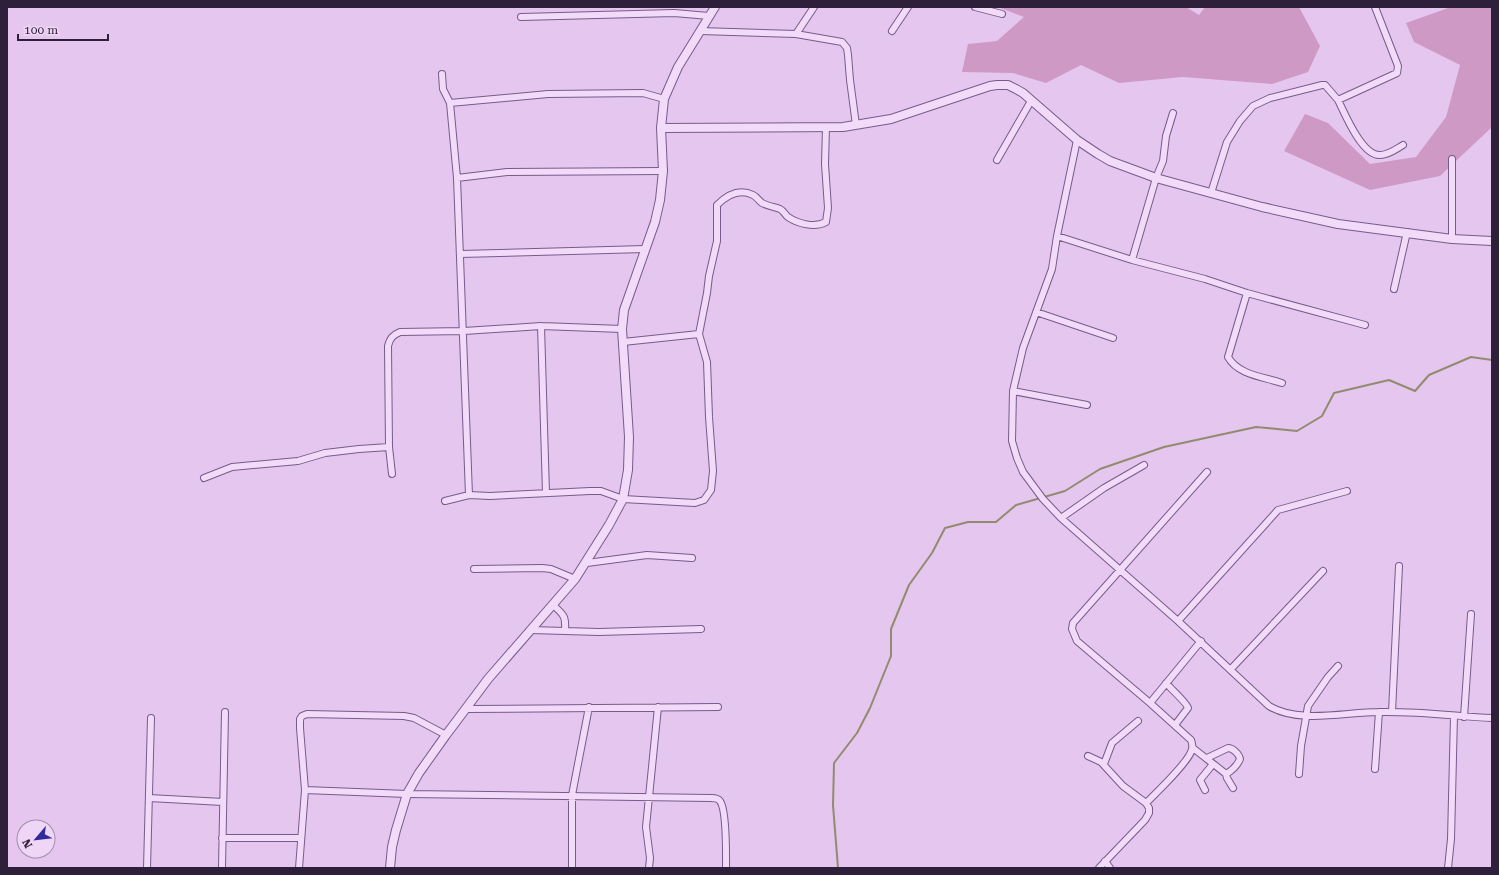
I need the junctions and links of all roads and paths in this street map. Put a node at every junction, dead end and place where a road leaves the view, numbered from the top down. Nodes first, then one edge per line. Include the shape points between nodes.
1 (715, 7) edge
2 (814, 7) edge
3 (908, 7) edge
4 (975, 7) edge
5 (1375, 7) edge
6 (1002, 14) dead end
7 (709, 16) junction
8 (521, 17) dead end
9 (700, 31) junction
10 (892, 31) dead end
11 (796, 34) junction
12 (442, 74) dead end
13 (664, 98) junction
14 (1338, 100) junction
15 (1032, 101) junction
16 (450, 103) junction
17 (1173, 113) dead end
18 (856, 125) junction
19 (826, 127) junction
20 (661, 128) junction
21 (1078, 140) junction
22 (1403, 145) dead end
23 (1452, 159) dead end
24 (997, 160) dead end
25 (662, 171) junction
26 (457, 178) junction
27 (1156, 178) junction
28 (1211, 193) junction
29 (1407, 232) junction
30 (1057, 236) junction
31 (1452, 239) junction
32 (1492, 241) edge
33 (645, 249) junction
34 (460, 254) junction
35 (1132, 260) junction
36 (1394, 289) dead end
37 (1247, 293) junction
38 (1036, 312) junction
39 (1365, 325) dead end
40 (541, 326) junction
41 (622, 329) junction
42 (464, 331) junction
43 (699, 334) junction
44 (1113, 338) dead end
45 (623, 342) junction
46 (1282, 383) dead end
47 (1013, 390) junction
48 (1087, 405) dead end
49 (389, 447) junction
50 (1144, 465) dead end
51 (1207, 472) dead end
52 (392, 474) dead end
53 (204, 478) dead end
54 (1347, 491) dead end
55 (546, 493) junction
56 (469, 495) junction
57 (623, 498) junction
58 (445, 501) dead end
59 (1061, 518) junction
60 (692, 558) dead end
61 (587, 563) junction
62 (1399, 566) dead end
63 (474, 569) dead end
64 (1120, 571) junction
65 (1323, 571) dead end
66 (575, 579) junction
67 (553, 605) junction
68 (1471, 614) dead end
69 (1178, 621) junction
70 (701, 629) dead end
71 (531, 630) junction
72 (565, 631) junction
73 (1201, 641) junction
74 (1338, 666) dead end
75 (1231, 669) junction
76 (1166, 684) junction
77 (1150, 702) junction
78 (718, 706) dead end
79 (589, 707) junction
80 (658, 707) junction
81 (467, 709) junction
82 (225, 712) dead end
83 (1379, 712) junction
84 (1392, 712) junction
85 (1306, 716) junction
86 (1454, 716) junction
87 (1464, 717) junction
88 (151, 718) dead end
89 (1492, 718) edge
90 (1138, 721) dead end
91 (1175, 725) junction
92 (446, 735) junction
93 (1193, 748) junction
94 (1088, 756) dead end
95 (1208, 758) junction
96 (1104, 764) junction
97 (1213, 764) junction
98 (1375, 769) dead end
99 (1226, 774) junction
100 (1299, 774) dead end
101 (1233, 788) dead end
102 (305, 790) junction
103 (1206, 790) dead end
104 (407, 794) junction
105 (572, 796) junction
106 (648, 797) junction
107 (149, 798) junction
108 (223, 802) junction
109 (1146, 803) junction
110 (222, 838) junction
111 (301, 838) junction
112 (1105, 861) junction
113 (147, 868) edge
114 (222, 868) edge
115 (299, 868) edge
116 (390, 868) edge
117 (572, 868) edge
118 (649, 868) edge
119 (726, 868) edge
120 (1099, 868) edge
121 (1110, 868) edge
122 (1448, 868) edge

1 - 7 street
2 - 11 street
3 - 10 street
4 - 6 street
5 - 14 street via 1398,70 1395,74
7 - 8 street via 674,13
7 - 9 street
9 - 11 street
9 - 13 street via 678,67
11 - 18 street via 840,41 845,45
12 - 16 street via 443,89
13 - 16 street via 643,93 548,94
13 - 20 street
14 - 22 street via 1356,135 1369,152 1379,156
14 - 28 street via 1325,85 1322,85 1282,94 1255,104 1227,142
15 - 18 street via 1016,88 997,85 891,119
15 - 21 street
15 - 24 street
16 - 26 street
17 - 27 street via 1166,136 1163,161
18 - 19 street
19 - 20 street
19 - 43 street via 826,222 818,226 790,219 780,209 748,194 735,192 717,205 717,242
20 - 25 street
21 - 27 street via 1110,161
21 - 30 street
23 - 31 street
25 - 26 street via 507,172
25 - 33 street via 660,200
26 - 34 street
27 - 28 street
27 - 35 street
28 - 29 street via 1338,224
29 - 31 street
29 - 36 street
30 - 35 street
30 - 38 street via 1052,269
31 - 32 street
33 - 34 street
33 - 41 street via 624,310
34 - 42 street
35 - 37 street
37 - 39 street
37 - 46 street via 1228,357 1234,367
38 - 44 street
38 - 47 street via 1023,348
40 - 41 street
40 - 42 street
40 - 55 street
41 - 45 street
42 - 49 street via 400,332 389,340
42 - 56 street
43 - 45 street
43 - 57 street via 707,362 714,471 711,490 704,500 695,503
45 - 57 street via 629,437 628,470
47 - 48 street
47 - 59 street via 1012,441 1023,472 1041,497
49 - 52 street
49 - 53 street via 325,453 298,460 232,467
50 - 59 street via 1104,488
51 - 64 street
54 - 69 street via 1278,510
55 - 56 street
55 - 57 street via 601,491
56 - 58 street
57 - 61 street
59 - 64 street
60 - 61 street via 647,555
61 - 66 street
62 - 84 street
63 - 66 street via 542,568
64 - 69 street
64 - 77 street via 1073,623 1072,629 1077,641
65 - 75 street
66 - 67 street
67 - 71 street
67 - 72 street via 566,618
68 - 87 street
69 - 73 street
70 - 72 street
71 - 72 street
71 - 81 street via 488,679
73 - 75 street
73 - 76 street
74 - 85 street via 1313,698
75 - 85 street via 1269,706 1284,713
76 - 77 street
76 - 91 street via 1188,708
77 - 91 street
78 - 80 street
79 - 80 street
79 - 81 street
79 - 105 street
80 - 106 street
81 - 92 street
82 - 108 street
83 - 84 street
83 - 85 street
83 - 98 street
84 - 86 street
85 - 100 street
86 - 87 street
86 - 122 street
87 - 89 street
88 - 107 street
90 - 96 street via 1112,743
91 - 93 street via 1191,740
92 - 102 street via 414,718 404,716 304,715 300,719 300,728
92 - 104 street
93 - 95 street
93 - 109 street via 1175,774
94 - 96 street
95 - 97 street
95 - 99 street via 1228,748 1238,754 1240,759
96 - 109 street via 1123,786
97 - 99 street
97 - 103 street via 1200,780
99 - 101 street
102 - 104 street
102 - 111 street
104 - 105 street
104 - 116 street via 392,847
105 - 106 street
105 - 117 street
106 - 118 street via 646,827
106 - 119 street via 711,798 721,802 724,809
107 - 108 street
107 - 113 street
108 - 110 street
109 - 112 street via 1149,808 1148,816
110 - 111 street
110 - 114 street
111 - 115 street
112 - 120 street
112 - 121 street

